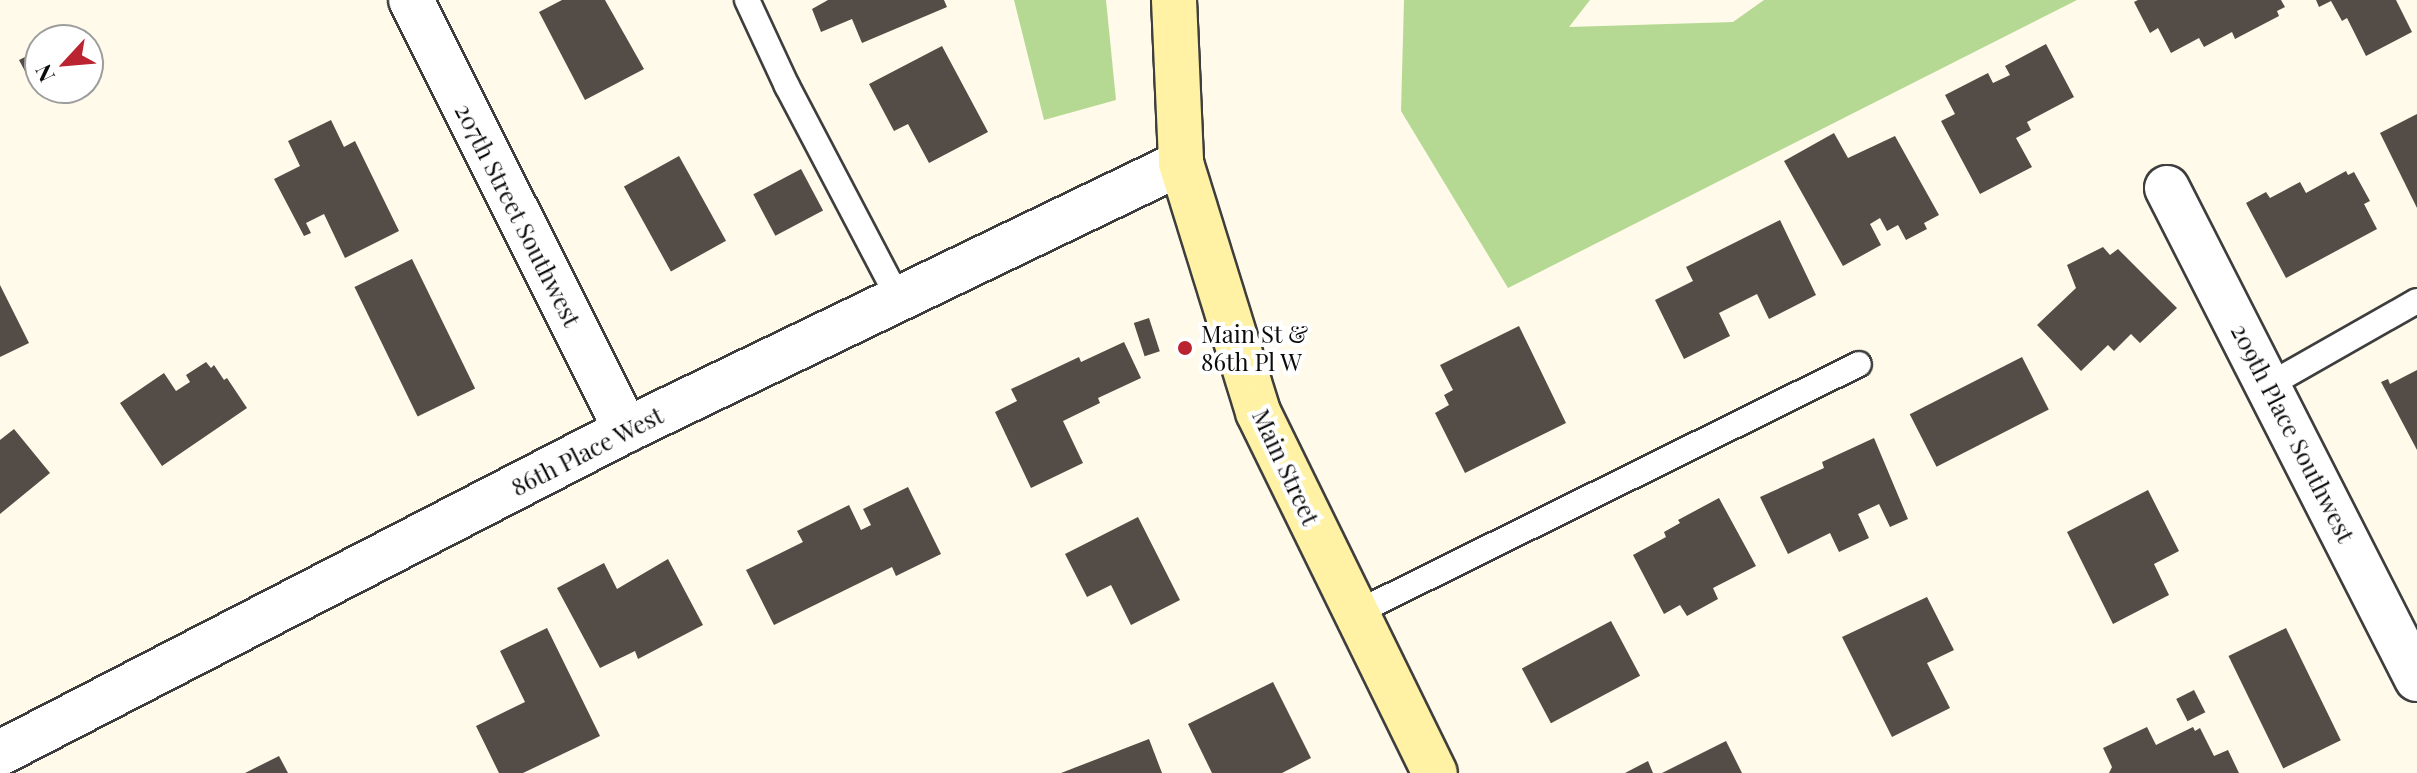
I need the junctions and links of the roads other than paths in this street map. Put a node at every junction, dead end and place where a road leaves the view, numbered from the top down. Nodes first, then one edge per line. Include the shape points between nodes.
1 (411, 0) edge
2 (747, 0) edge
3 (1174, 0) edge
4 (1181, 163) junction
5 (2167, 188) dead end
6 (900, 301) junction
7 (2417, 301) edge
8 (1859, 364) dead end
9 (2269, 385) junction
10 (626, 430) junction
11 (1356, 613) junction
12 (2417, 679) edge
13 (0, 753) edge
14 (1427, 771) edge

1 - 10 street, 207th Street Southwest
2 - 6 lane
3 - 4 main road, Main Street
4 - 6 street, 86th Place West
4 - 11 main road, Main Street via 1258,412
5 - 9 street, 209th Place Southwest
6 - 10 street, 86th Place West
7 - 9 lane
8 - 11 lane
9 - 12 street, 209th Place Southwest
10 - 13 street, 86th Place West
11 - 14 main road, Main Street

